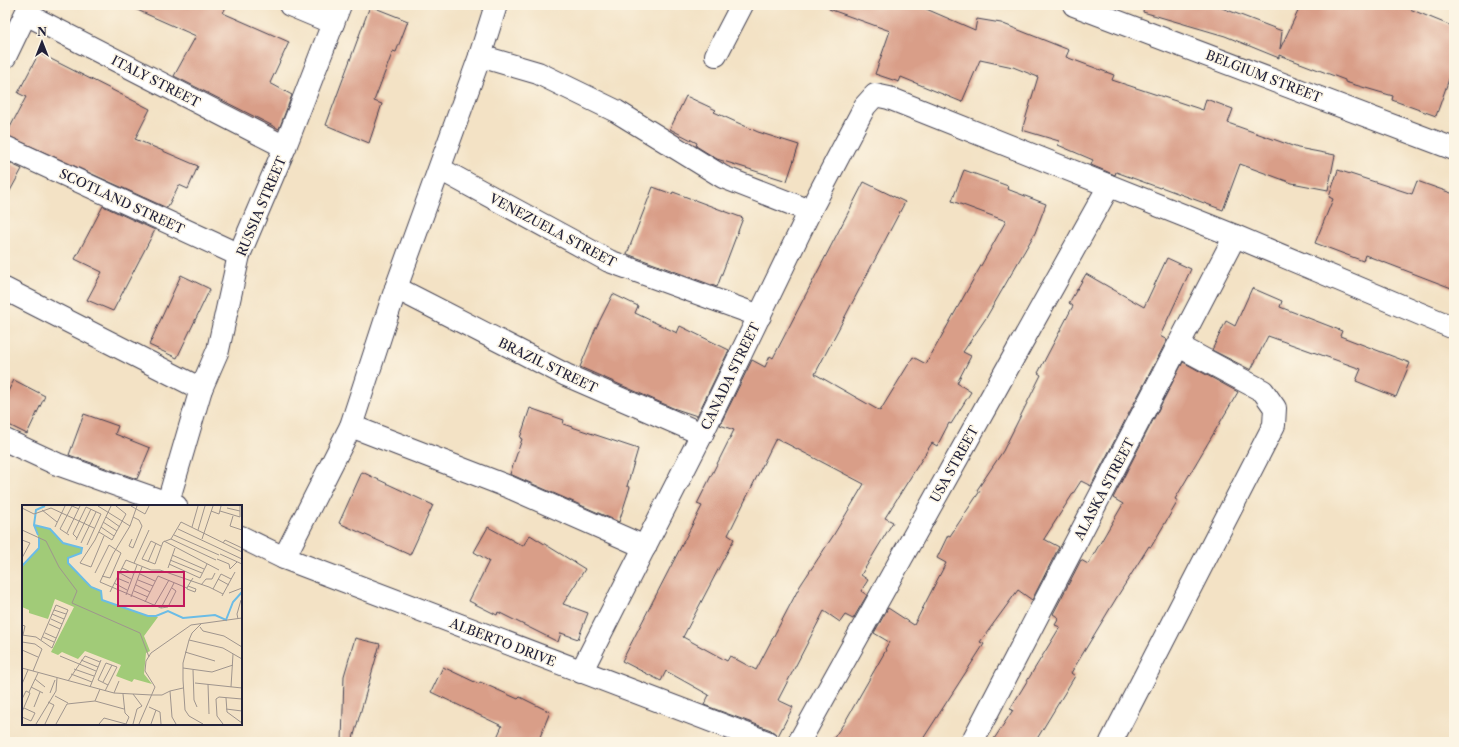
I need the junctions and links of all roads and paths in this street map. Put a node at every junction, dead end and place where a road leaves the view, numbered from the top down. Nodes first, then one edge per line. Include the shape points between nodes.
1 (290, 5) edge
2 (496, 5) edge
3 (742, 5) edge
4 (1074, 5) edge
5 (28, 9) edge
6 (336, 14) edge
7 (716, 55) dead end
8 (5, 56) edge
9 (480, 56) junction
10 (5, 147) edge
11 (285, 147) junction
12 (1454, 149) edge
13 (440, 169) junction
14 (1109, 186) junction
15 (810, 211) junction
16 (1235, 236) junction
17 (239, 256) junction
18 (396, 288) junction
19 (5, 289) edge
20 (760, 316) junction
21 (1454, 328) edge
22 (1179, 346) junction
23 (201, 389) junction
24 (351, 426) junction
25 (702, 434) junction
26 (5, 440) edge
27 (172, 504) edge
28 (242, 537) edge
29 (645, 547) junction
30 (284, 558) junction
31 (581, 672) junction
32 (767, 742) edge
33 (799, 742) edge
34 (972, 742) edge
35 (1111, 742) edge

1 - 6 street
2 - 9 street
3 - 7 street
4 - 12 street, BELGIUM STREET
5 - 8 street
5 - 11 street, ITALY STREET
6 - 11 street, RUSSIA STREET
9 - 13 street
9 - 15 street via 538,72 616,111 723,177
10 - 17 street, SCOTLAND STREET
11 - 17 street, RUSSIA STREET
13 - 18 street
13 - 20 street, VENEZUELA STREET via 609,261
14 - 15 street, CANADA STREET via 889,98 875,95 865,106
14 - 16 street
14 - 33 street, USA STREET
15 - 20 street, CANADA STREET
16 - 21 street
16 - 22 street, ALASKA STREET
17 - 23 street, RUSSIA STREET via 218,350
18 - 24 street
18 - 25 street, BRAZIL STREET via 566,376
19 - 23 street
20 - 25 street, CANADA STREET
22 - 34 street, ALASKA STREET
22 - 35 street via 1263,391 1275,408 1274,425
23 - 27 street, RUSSIA STREET
24 - 29 street via 509,487
24 - 30 street
25 - 29 street, CANADA STREET
26 - 27 street via 57,464
28 - 30 street, ALBERTO DRIVE
29 - 31 street, CANADA STREET
30 - 31 street, ALBERTO DRIVE
31 - 32 street, ALBERTO DRIVE

